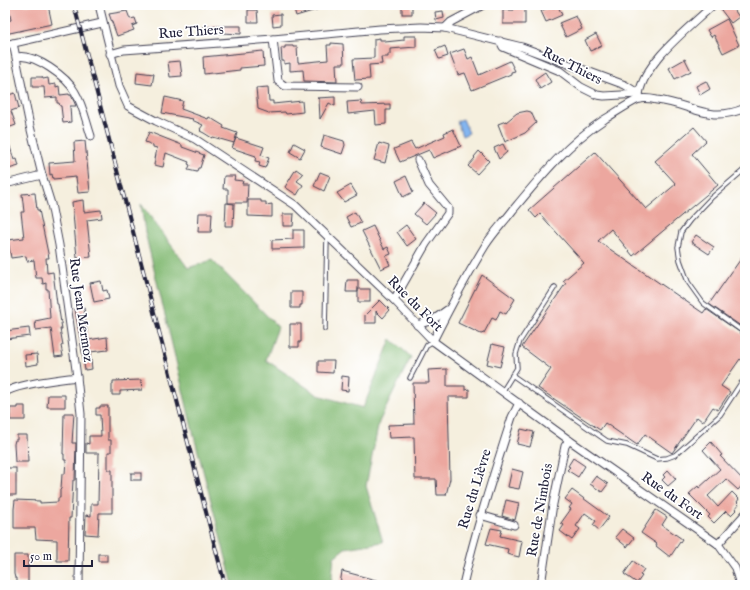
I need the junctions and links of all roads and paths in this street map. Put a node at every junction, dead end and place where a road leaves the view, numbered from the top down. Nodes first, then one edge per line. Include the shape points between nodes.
1 (99, 5) edge
2 (482, 5) edge
3 (713, 5) edge
4 (102, 22) junction
5 (445, 28) junction
6 (273, 39) junction
7 (500, 41) junction
8 (13, 43) junction
9 (5, 45) edge
10 (110, 54) junction
11 (17, 57) junction
12 (358, 87) dead end
13 (639, 96) junction
14 (745, 108) edge
15 (91, 136) dead end
16 (418, 160) dead end
17 (745, 169) edge
18 (42, 175) junction
19 (5, 184) edge
20 (327, 237) junction
21 (555, 287) dead end
22 (394, 300) junction
23 (449, 309) junction
24 (417, 325) junction
25 (325, 329) dead end
26 (745, 333) edge
27 (433, 341) junction
28 (512, 375) junction
29 (77, 377) junction
30 (410, 378) dead end
31 (745, 382) edge
32 (502, 392) junction
33 (5, 393) edge
34 (519, 403) junction
35 (569, 440) junction
36 (745, 514) edge
37 (480, 515) junction
38 (514, 525) dead end
39 (718, 544) junction
40 (79, 585) edge
41 (463, 585) edge
42 (541, 585) edge
43 (740, 585) edge

1 - 4 street, Rue du Fort
2 - 5 street
3 - 13 street via 655,60 640,86
4 - 8 street
4 - 10 street, Rue du Fort
5 - 6 street, Rue Thiers via 380,29
5 - 7 street, Rue Thiers
6 - 10 street, Rue Thiers via 124,50
6 - 12 street via 278,81 285,86
7 - 13 street, Rue Thiers via 625,85
7 - 13 street, Rue Thiers via 503,48 560,71 597,95
8 - 9 street
8 - 11 street, Rue Jean Mermoz
10 - 20 street, Rue du Fort via 128,106 195,139 235,164 295,205
11 - 15 street via 31,58 66,81 75,91
11 - 18 street, Rue Jean Mermoz
13 - 14 street via 668,101 712,114 722,115
13 - 23 street via 592,128 559,156 486,244
16 - 22 street via 429,186 448,208 448,213 426,244
17 - 26 lane via 690,220 681,232 678,247 688,282 703,303
18 - 19 street
18 - 29 street, Rue Jean Mermoz via 59,245
20 - 22 street, Rue du Fort
20 - 25 lane
21 - 28 lane via 520,341 516,354 516,368
22 - 24 street, Rue du Fort
23 - 24 street via 433,320
23 - 27 street
24 - 27 street, Rue du Fort
27 - 30 lane via 427,345
27 - 32 street, Rue du Fort
28 - 31 lane via 607,441 627,445 657,459 675,455 720,415 741,383
28 - 32 lane
29 - 33 street via 24,385 8,389
29 - 40 street, Rue Jean Mermoz via 81,414
32 - 34 street, Rue du Fort
34 - 35 street, Rue du Fort
34 - 37 street, Rue du Lièvre via 512,417
35 - 39 street, Rue du Fort
35 - 42 street, Rue de Nimbois via 565,446 553,504
36 - 39 street
37 - 38 street
37 - 41 street, Rue du Lièvre
39 - 43 street, Rue du Fort via 734,568

